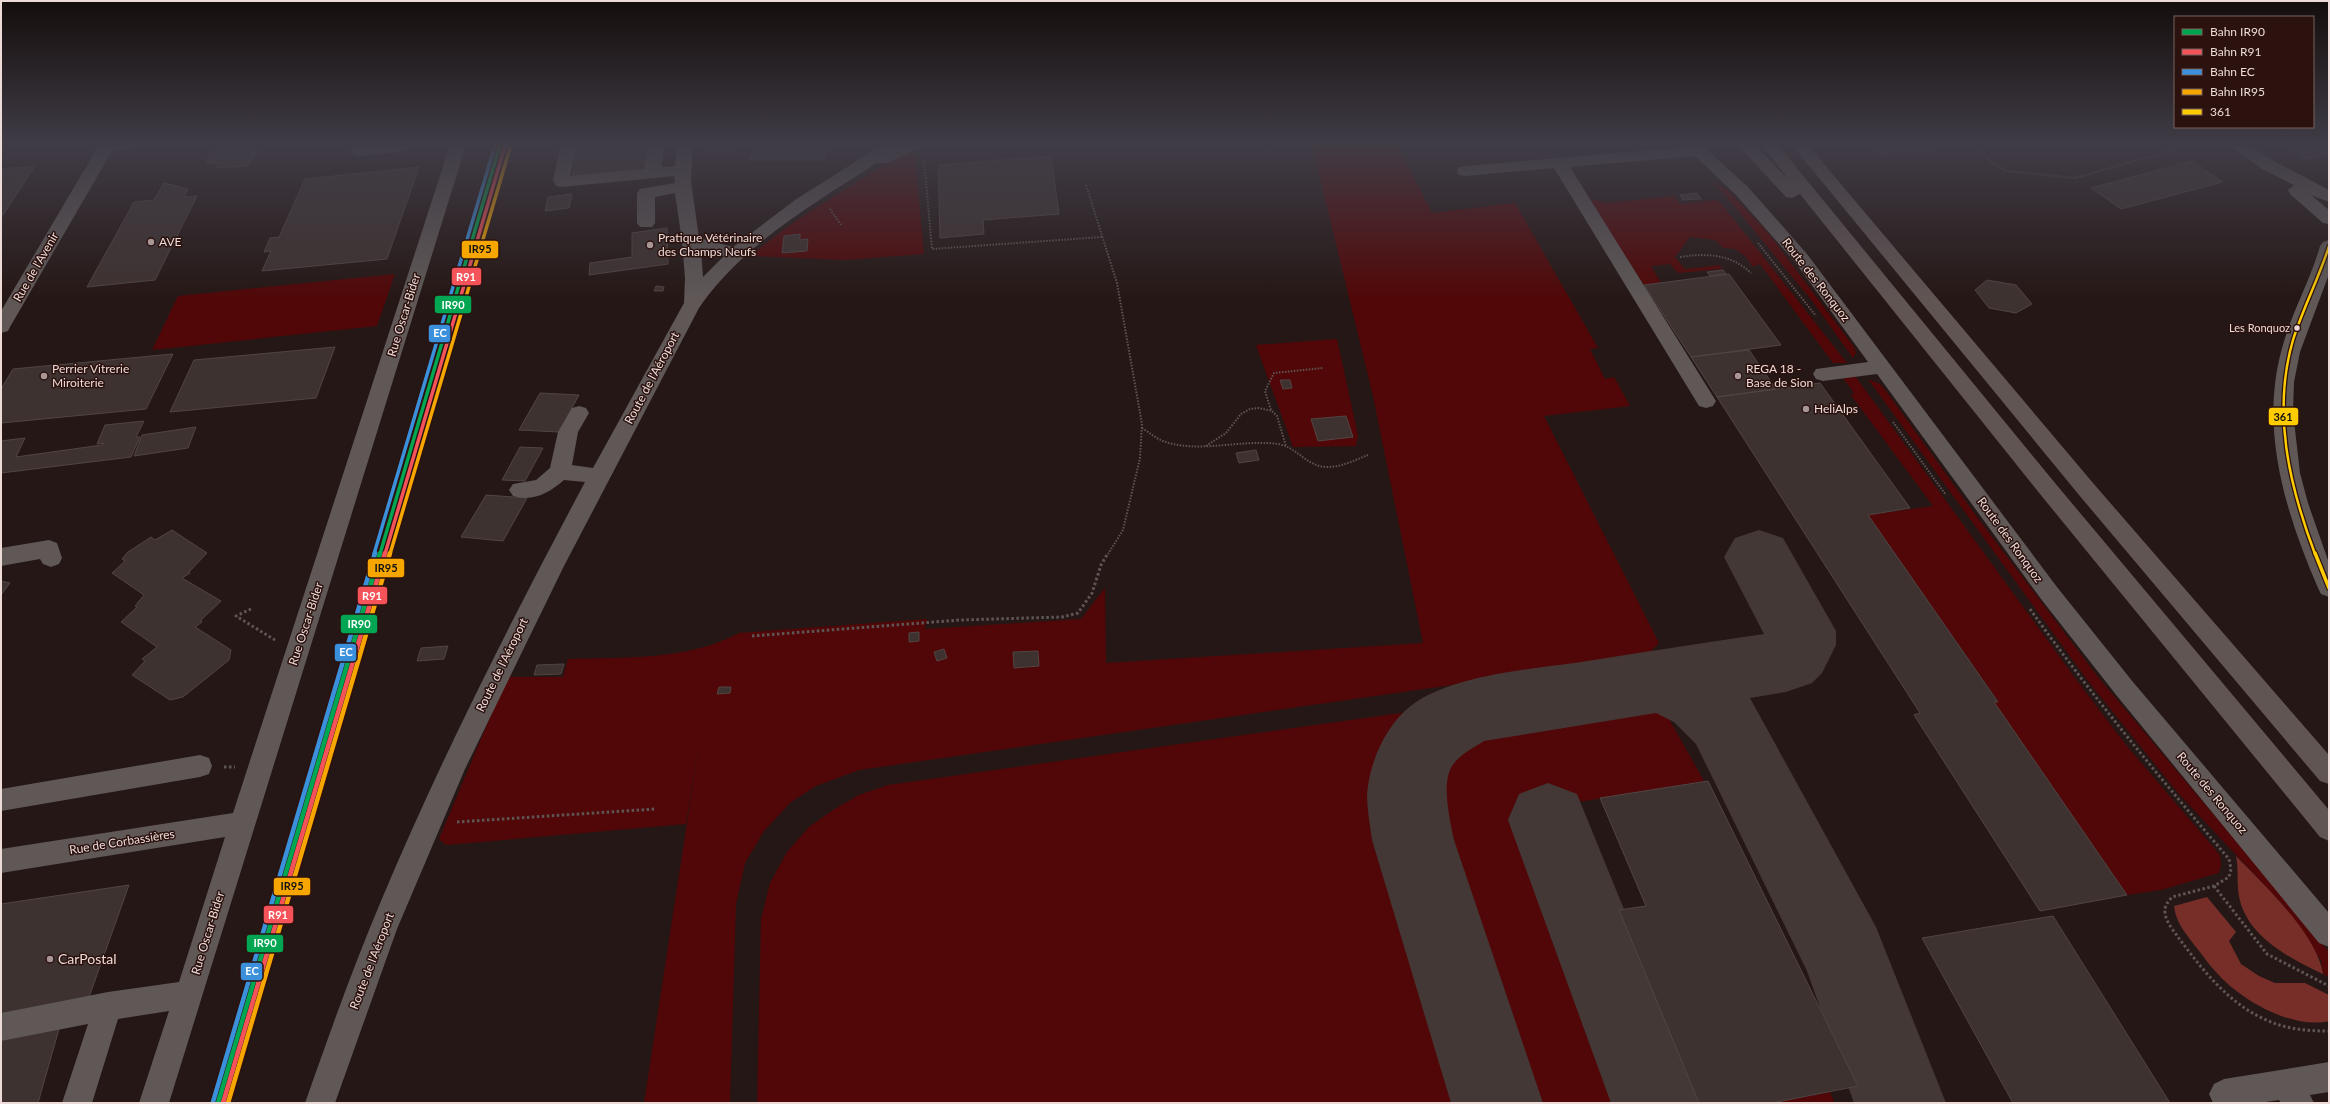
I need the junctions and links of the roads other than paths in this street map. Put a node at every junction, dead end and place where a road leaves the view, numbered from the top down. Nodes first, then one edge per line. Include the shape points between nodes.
1 (78, 197) edge
2 (442, 197) edge
3 (646, 197) edge
4 (686, 197) edge
5 (815, 197) edge
6 (1579, 197) edge
7 (1745, 197) edge
8 (1795, 197) edge
9 (1811, 197) edge
10 (1843, 197) edge
11 (2304, 197) edge
12 (2329, 219) edge
13 (646, 223) dead end
14 (691, 242) junction
15 (2329, 246) edge
16 (737, 254) junction
17 (2323, 280) edge
18 (693, 303) junction
19 (1897, 304) junction
20 (1, 328) edge
21 (1883, 367) junction
22 (1823, 374) dead end
23 (1706, 401) dead end
24 (579, 413) dead end
25 (560, 472) junction
26 (599, 476) junction
27 (520, 490) dead end
28 (1, 557) edge
29 (51, 558) dead end
30 (2329, 588) edge
31 (200, 766) dead end
32 (2329, 774) edge
33 (1, 800) edge
34 (242, 823) junction
35 (2329, 829) edge
36 (1, 861) edge
37 (2329, 934) edge
38 (189, 994) junction
39 (108, 1006) junction
40 (1, 1027) edge
41 (2329, 1078) edge
42 (2285, 1091) edge
43 (77, 1103) edge
44 (154, 1103) edge
45 (320, 1103) edge
46 (2228, 1103) edge

1 - 20 street, Rue de l'Avenir
2 - 34 street, Rue Oscar-Bider
3 - 13 street
4 - 14 street
5 - 16 street, Route de l'Aéroport
6 - 23 street
7 - 21 street, Route des Ronquoz via 1770,221
8 - 19 highway
9 - 19 highway
10 - 32 highway via 2086,489
11 - 12 street
14 - 16 street
14 - 18 street
15 - 17 street
16 - 18 street, Route de l'Aéroport
17 - 30 street via 2297,330 2290,352 2284,387 2284,410 2287,453 2296,497 2312,549
18 - 26 street, Route de l'Aéroport
19 - 35 highway via 2146,610
21 - 22 street
21 - 37 street, Route des Ronquoz via 2054,599 2125,689
24 - 25 street via 568,432
25 - 26 street
25 - 27 street via 542,487
26 - 45 street, Route de l'Aéroport via 499,668 427,825 358,995
28 - 29 street via 49,549
31 - 33 street
34 - 36 street, Rue de Corbassières
34 - 38 street, Rue Oscar-Bider
38 - 39 street
38 - 44 street, Rue Oscar-Bider
39 - 40 street
39 - 43 street
41 - 42 street
42 - 46 street via 2224,1094

